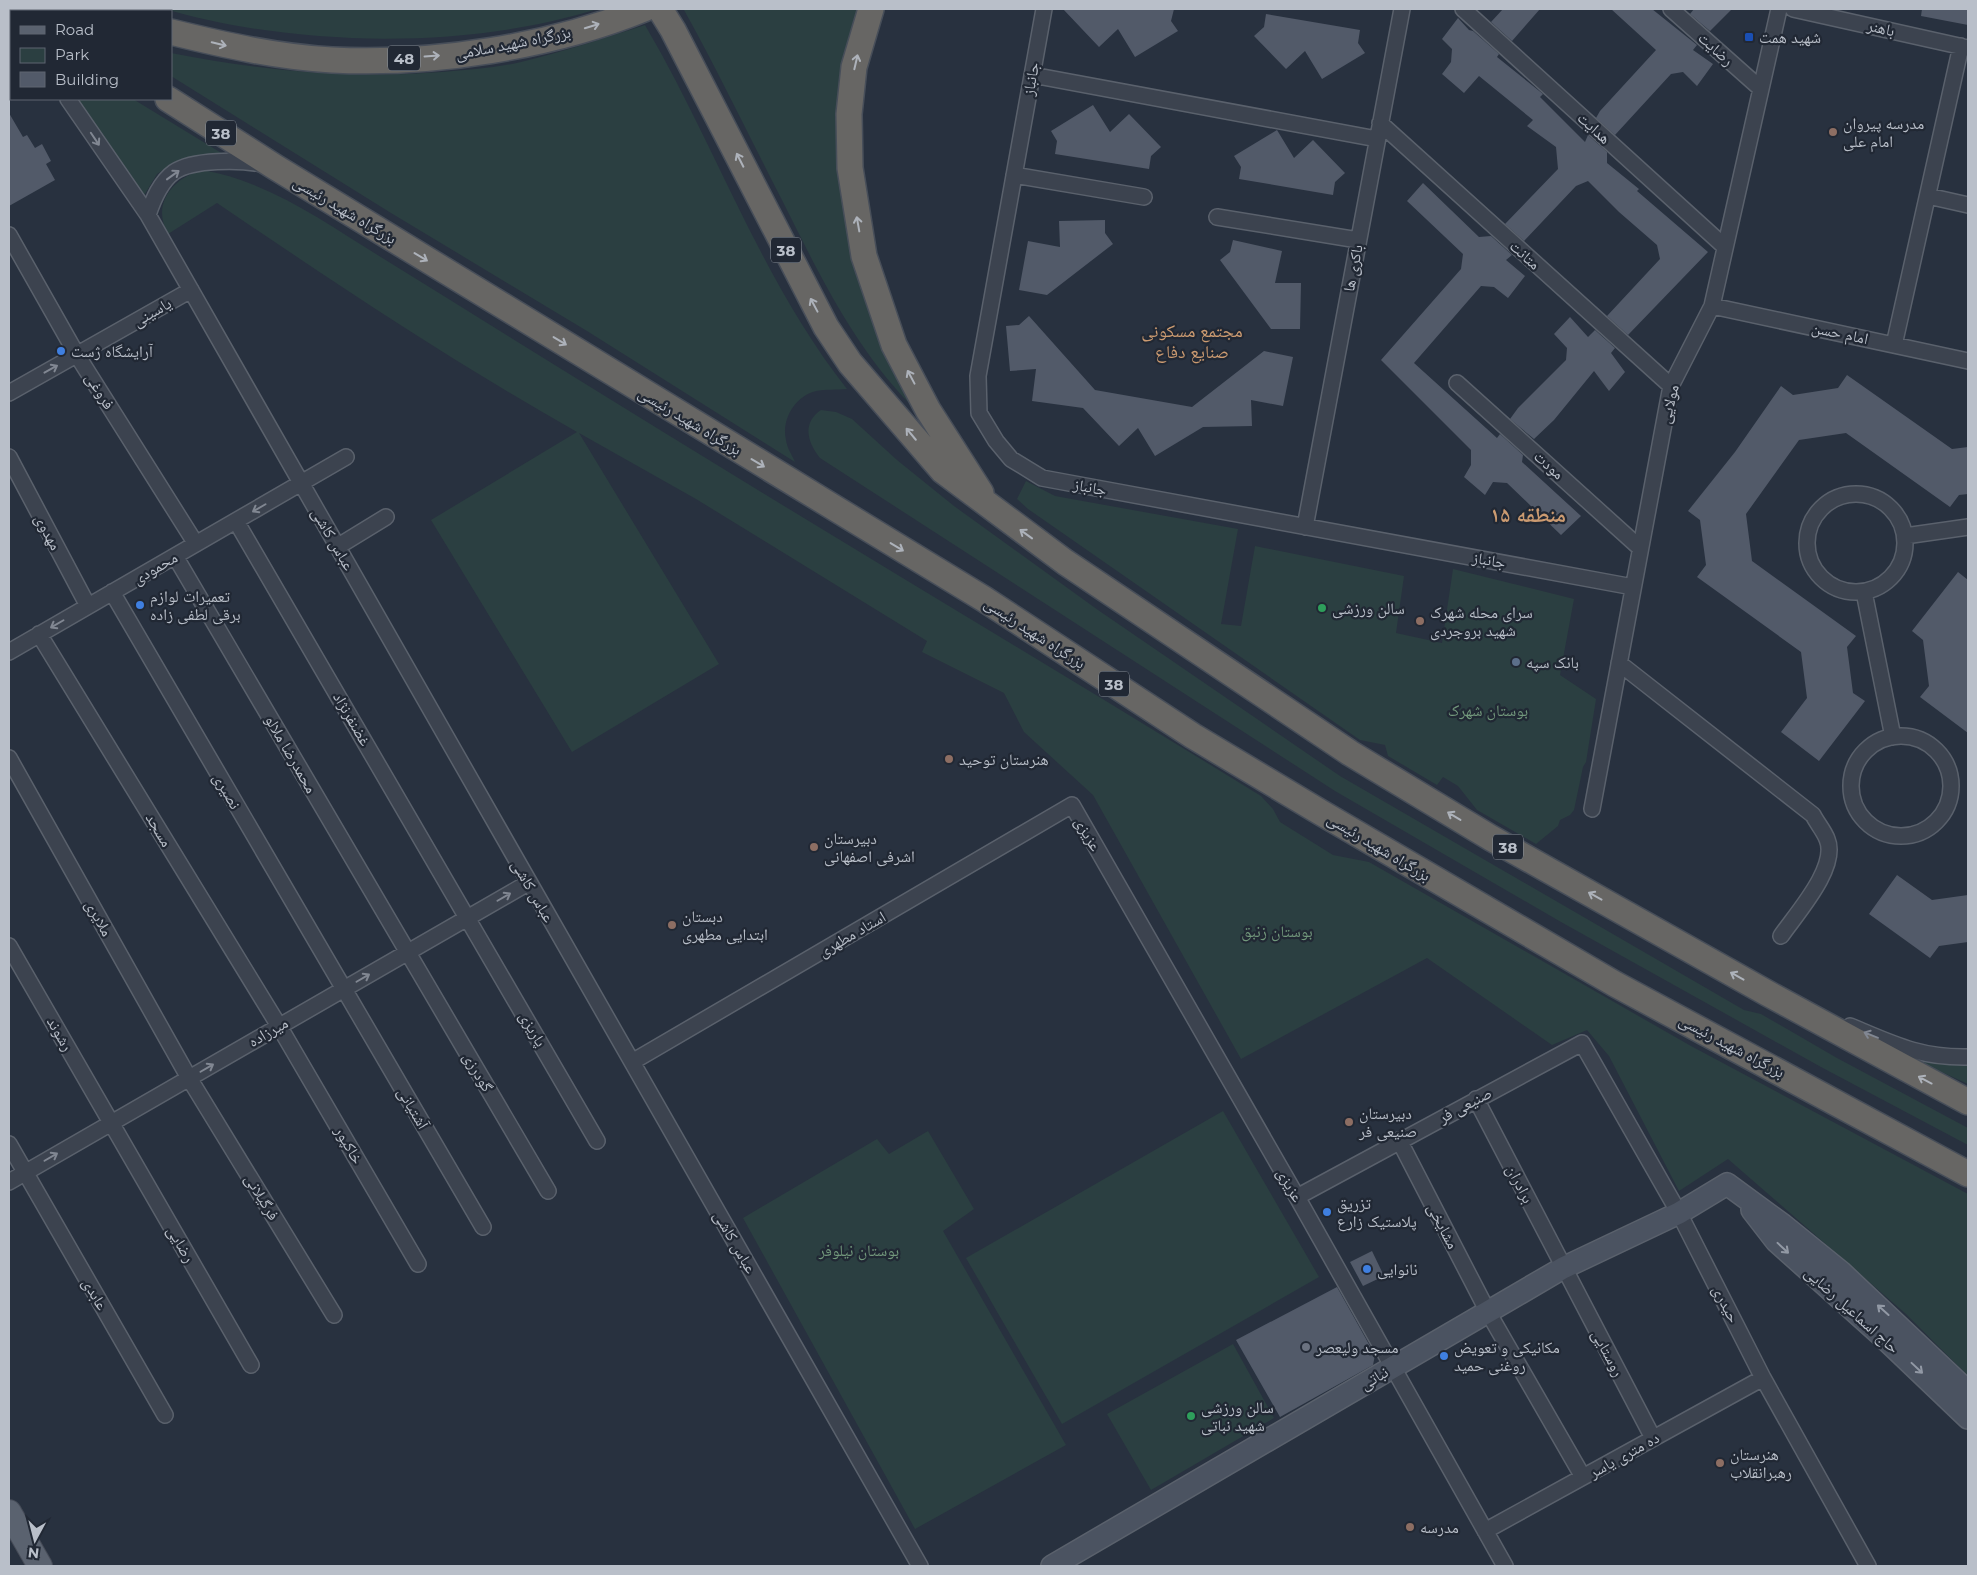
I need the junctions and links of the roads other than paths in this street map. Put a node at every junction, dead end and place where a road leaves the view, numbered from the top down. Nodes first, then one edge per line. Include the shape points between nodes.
1 (660, 9) edge
2 (871, 9) edge
3 (1044, 9) edge
4 (1402, 9) edge
5 (1463, 9) edge
6 (1671, 9) edge
7 (1779, 9) edge
8 (1793, 9) edge
9 (639, 11) edge
10 (172, 32) edge
11 (1965, 47) edge
12 (1032, 75) junction
13 (1761, 89) junction
14 (69, 100) edge
15 (170, 100) edge
16 (1380, 123) junction
17 (1377, 139) junction
18 (275, 167) junction
19 (1014, 175) junction
20 (1928, 196) junction
21 (1144, 197) dead end
22 (1968, 205) edge
23 (148, 215) junction
24 (1217, 217) dead end
25 (9, 234) edge
26 (1358, 240) junction
27 (1725, 247) junction
28 (191, 290) junction
29 (1712, 306) junction
30 (1894, 345) junction
31 (77, 355) junction
32 (1968, 361) edge
33 (1457, 383) dead end
34 (1670, 386) junction
35 (9, 393) edge
36 (346, 456) dead end
37 (9, 457) edge
38 (301, 484) junction
39 (990, 508) junction
40 (386, 517) dead end
41 (236, 521) junction
42 (1305, 527) junction
43 (1968, 527) edge
44 (1905, 536) junction
45 (196, 544) junction
46 (337, 546) junction
47 (1640, 548) junction
48 (175, 556) junction
49 (1633, 587) junction
50 (112, 592) junction
51 (1864, 592) junction
52 (88, 606) junction
53 (40, 634) junction
54 (9, 652) edge
55 (1619, 664) junction
56 (1893, 737) junction
57 (9, 758) edge
58 (1072, 805) joint
59 (1592, 809) dead end
60 (528, 883) junction
61 (468, 917) junction
62 (1781, 936) dead end
63 (9, 946) edge
64 (408, 952) junction
65 (343, 990) junction
66 (1767, 993) junction
67 (279, 1026) junction
68 (1582, 1043) joint
69 (1968, 1057) edge
70 (632, 1062) junction
71 (189, 1078) junction
72 (1476, 1099) junction
73 (1968, 1102) edge
74 (111, 1123) junction
75 (1399, 1140) junction
76 (597, 1141) dead end
77 (9, 1144) edge
78 (25, 1172) junction
79 (1968, 1174) edge
80 (9, 1182) edge
81 (1734, 1190) junction
82 (548, 1191) dead end
83 (1297, 1197) junction
84 (1679, 1212) junction
85 (483, 1228) dead end
86 (418, 1264) dead end
87 (1563, 1268) junction
88 (1488, 1312) junction
89 (334, 1315) dead end
90 (252, 1365) dead end
91 (1392, 1368) junction
92 (1763, 1378) junction
93 (1968, 1392) edge
94 (165, 1415) dead end
95 (1968, 1418) edge
96 (1653, 1438) junction
97 (1583, 1477) junction
98 (9, 1512) edge
99 (1485, 1532) junction
100 (40, 1566) edge
101 (920, 1566) edge
102 (1052, 1566) edge
103 (1505, 1566) edge
104 (1868, 1566) edge

39 -> 1 highway, 38 via 943,472 850,363 826,327
39 -> 2 highway via 928,410 894,345 864,256 850,168 849,114 854,68
3 - 12 street, جانباز
4 - 16 street, باکری ها
5 - 27 street, هدایت
6 - 13 street, رضایت
7 - 13 street, مولايی
8 - 11 street, باهنر
10 -> 9 highway, بزرگراه شهید سلامی / 48 via 234,48 331,60 382,59 508,47
11 - 20 street
12 - 17 street
12 - 19 street, جانباز
13 - 27 street, مولايی
14 -> 23 street, عباس کاشی
15 - 18 highway, بزرگراه شهید رئیسی / 38
16 - 17 street, باکری ها
16 - 34 street, متانت
17 - 26 street, باکری ها
23 -> 18 street via 166,180 183,168 204,163 247,161
18 -> 79 highway, بزرگراه شهید رئیسی / 38 via 984,599 1193,736 1320,812 1615,984
19 - 21 street
19 - 42 street, جانباز via 978,376 979,413 1011,460 1042,478
20 - 22 street
20 - 30 street
23 - 28 street, عباس کاشی
24 - 26 street
25 - 31 street, فروغی
26 - 42 street, باکری ها
27 - 29 street, مولايی
28 - 31 street, یاسینی
28 - 38 street, عباس کاشی
29 - 30 street, امام حسن
29 - 34 street, مولايی
30 - 32 street, امام حسن
35 -> 31 street, یاسینی
31 - 45 street, فروغی
33 - 47 street, مودت
34 - 47 street, مولايی
36 - 38 street, محمودی
37 - 52 street, مهدوی
38 -> 41 street, محمودی
38 - 46 street, عباس کاشی
66 -> 39 highway, 38 via 1491,838 1350,753
40 - 46 street
41 - 45 street, محمودی
41 - 61 street, غضنفرنژاد
42 - 49 street, جانباز
43 - 44 street
44 - 51 street via 1902,562 1893,576 1880,587
44 - 51 street via 1897,515 1872,496 1840,496 1815,516 1808,530 1806,546 1810,562 1819,576 1832,587 1847,592
45 - 48 street, محمودی
46 - 60 street, عباس کاشی
47 - 49 street, مولايی
48 - 50 street, محمودی
48 - 64 street, محمدرضا ملالو
49 - 55 street, مولايی
50 - 52 street, محمودی
50 - 65 street, نصیری
51 - 56 street
52 -> 53 street, محمودی
53 - 54 street, محمودی
53 - 67 street, مسجد
55 - 59 street, مولايی
55 - 62 street via 1813,815 1828,840 1828,862 1821,878
56 - 56 street via 1876,742 1863,753 1850,784 1860,816 1879,831 1902,836 1932,826 1943,814 1951,783 1939,754 1926,743 1910,737
57 - 71 street, ملایری
58 - 70 street, استاد مطهری
58 - 83 street, عزیزی
61 -> 60 street, میرزاده
60 - 70 street, عباس کاشی
61 - 64 street, میرزاده
61 - 76 street, پاریزی
63 - 74 street, رشوند
65 -> 64 street, میرزاده
64 - 82 street, گودرزی
65 - 67 street, میرزاده
65 - 85 street, آشتیانی
69 -> 66 street via 1933,1057 1911,1051
73 -> 66 highway, 38
71 -> 67 street, میرزاده
67 - 86 street, خاکپور
68 - 72 street, صنیعی فر
68 - 84 street, حیدری
70 - 101 street, عباس کاشی
71 - 74 street, میرزاده
71 - 89 street, فرگیلانی
72 - 75 street, صنیعی فر
72 - 87 street, برادران
78 -> 74 street, میرزاده
74 - 90 street, رضایی
75 - 83 street, صنیعی فر
75 - 88 street, مشایخی
77 - 78 street, عابدی
78 - 80 street, میرزاده
78 - 94 street, عابدی
81 - 84 main road, نباتی
93 -> 81 main road, حاج اسماعیل رضایی via 1841,1272 1784,1225
81 -> 95 main road, حاج اسماعیل رضایی via 1776,1241 1896,1348
83 - 91 street, عزیزی
84 - 87 main road, نباتی
84 - 92 street, حیدری
87 - 88 main road, نباتی
87 - 96 street, روستایی
88 - 91 main road, نباتی
88 - 97 street, مشایخی
91 - 99 street, عزیزی
91 - 102 main road, نباتی
92 - 96 street, ده متری یاسر
92 - 104 street, حیدری
96 - 97 street, ده متری یاسر
97 - 99 street, ده متری یاسر
98 - 100 main road
99 - 103 street, عزیزی

